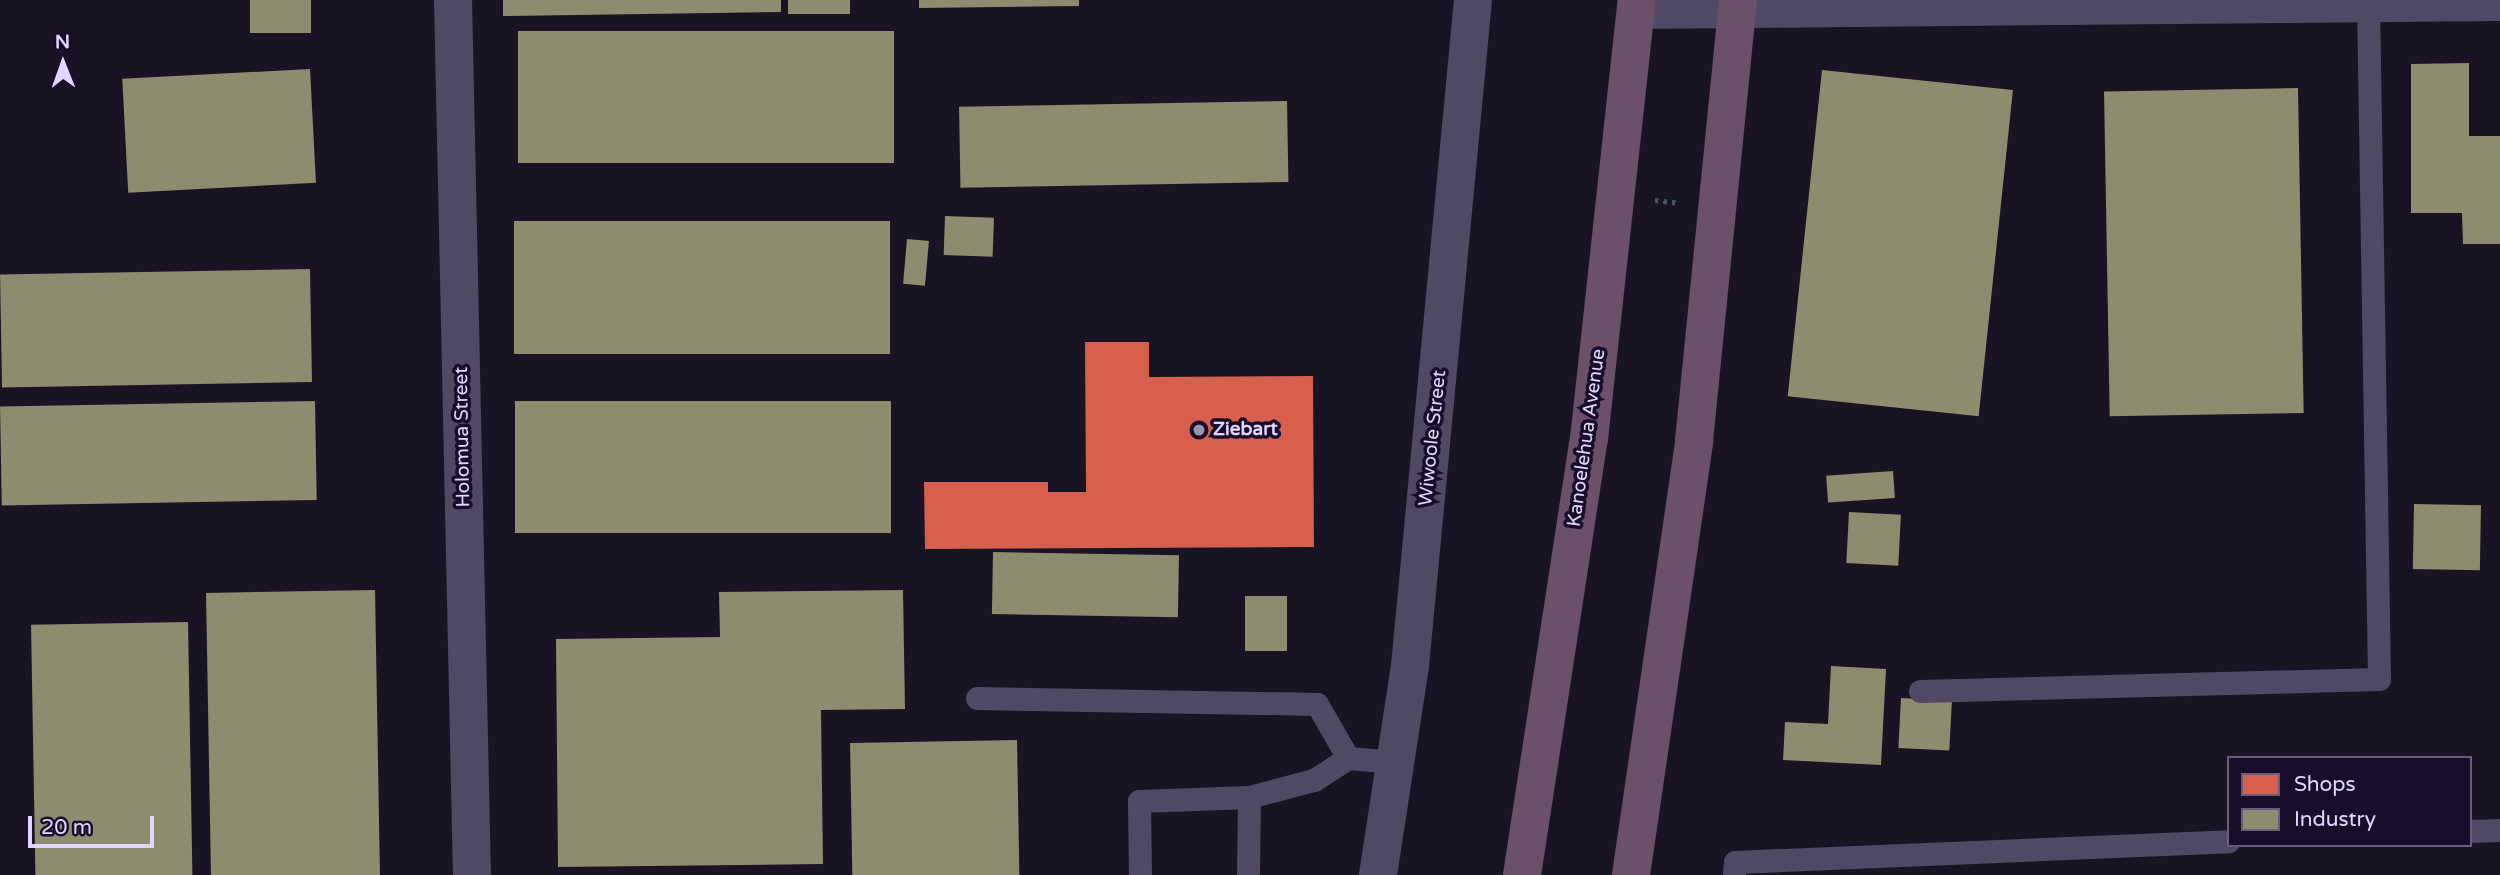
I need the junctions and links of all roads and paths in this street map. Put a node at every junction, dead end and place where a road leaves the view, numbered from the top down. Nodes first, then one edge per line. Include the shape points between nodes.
1 (453, 0) edge
2 (1473, 0) edge
3 (2500, 2) edge
4 (2368, 3) junction
5 (1738, 4) edge
6 (1637, 5) edge
7 (1650, 200) dead end
8 (1686, 204) dead end
9 (1920, 691) dead end
10 (977, 698) dead end
11 (1348, 758) junction
12 (1395, 762) junction
13 (1249, 797) junction
14 (2500, 830) edge
15 (2472, 831) edge
16 (2227, 841) edge
17 (472, 875) edge
18 (1140, 875) edge
19 (1248, 875) edge
20 (1378, 875) edge
21 (1522, 875) edge
22 (1631, 875) edge
23 (1734, 875) edge

1 - 17 street, Holomua Street
2 - 12 street, Wiwoole Street via 1410,666
3 - 4 street
4 - 5 street
4 - 9 lane via 2379,679
5 - 6 street
5 - 22 highway via 1694,441
6 - 21 highway, Kanoelehua Avenue via 1589,439
7 - 8 path
10 - 11 lane via 1317,704
11 - 12 lane
11 - 13 lane via 1314,780
12 - 20 street, Wiwoole Street
13 - 18 lane via 1139,801
13 - 19 lane
14 - 15 lane
16 - 23 lane via 1735,862

